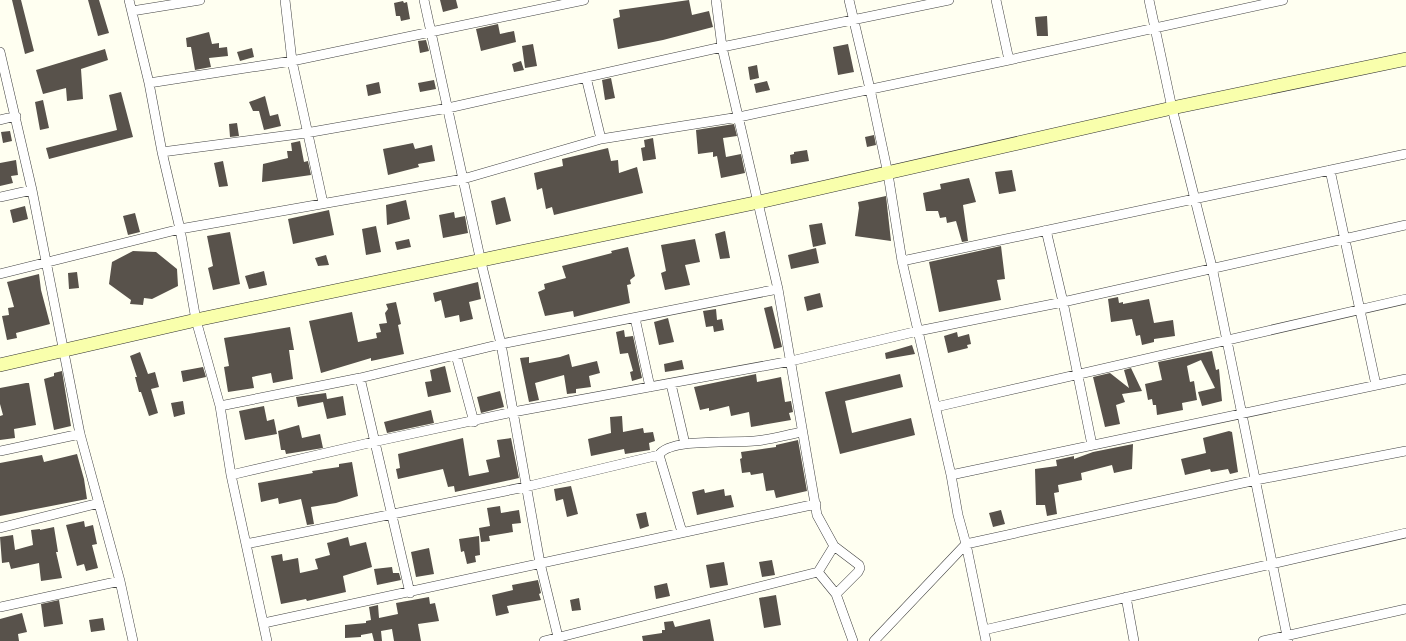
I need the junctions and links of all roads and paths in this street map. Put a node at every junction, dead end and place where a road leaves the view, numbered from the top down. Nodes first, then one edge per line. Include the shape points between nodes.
1 (129, 0) edge
2 (200, 0) edge
3 (285, 0) edge
4 (424, 0) edge
5 (584, 0) edge
6 (716, 0) edge
7 (849, 0) edge
8 (949, 0) edge
9 (996, 0) edge
10 (1149, 0) edge
11 (1283, 0) edge
12 (571, 2) edge
13 (132, 11) junction
14 (852, 20) junction
15 (1155, 28) junction
16 (432, 33) junction
17 (722, 47) junction
18 (0, 52) edge
19 (1406, 59) edge
20 (1009, 60) junction
21 (292, 61) junction
22 (586, 77) junction
23 (149, 83) junction
24 (870, 89) junction
25 (448, 108) junction
26 (1172, 108) junction
27 (16, 116) junction
28 (739, 117) junction
29 (0, 120) edge
30 (306, 133) junction
31 (601, 139) junction
32 (162, 152) junction
33 (1406, 154) edge
34 (1330, 170) junction
35 (888, 174) junction
36 (463, 179) junction
37 (32, 190) junction
38 (0, 197) edge
39 (1195, 198) junction
40 (759, 202) junction
41 (323, 203) junction
42 (1406, 225) edge
43 (180, 229) junction
44 (1046, 230) junction
45 (1344, 238) junction
46 (902, 261) junction
47 (481, 262) junction
48 (47, 263) junction
49 (1212, 267) junction
50 (0, 274) edge
51 (778, 289) junction
52 (1406, 299) edge
53 (1063, 302) junction
54 (1360, 310) junction
55 (636, 318) junction
56 (196, 320) junction
57 (918, 331) junction
58 (1227, 340) junction
59 (501, 344) junction
60 (63, 351) junction
61 (456, 355) junction
62 (791, 361) junction
63 (0, 364) edge
64 (1078, 375) junction
65 (360, 378) junction
66 (1406, 379) edge
67 (671, 384) junction
68 (1376, 385) junction
69 (650, 387) junction
70 (220, 406) junction
71 (936, 407) junction
72 (513, 412) junction
73 (1242, 413) junction
74 (474, 422) junction
75 (802, 432) junction
76 (80, 434) junction
77 (374, 442) junction
78 (685, 444) junction
79 (1092, 445) junction
80 (0, 451) edge
81 (1406, 451) edge
82 (659, 455) junction
83 (231, 475) junction
84 (951, 475) junction
85 (1256, 480) junction
86 (525, 487) junction
87 (99, 503) junction
88 (816, 504) junction
89 (392, 516) junction
90 (0, 528) edge
91 (682, 532) junction
92 (1406, 534) edge
93 (246, 544) junction
94 (966, 544) junction
95 (834, 546) junction
96 (1273, 562) junction
97 (540, 563) junction
98 (818, 572) junction
99 (120, 581) junction
100 (410, 593) junction
101 (836, 594) junction
102 (1126, 597) junction
103 (0, 607) edge
104 (1406, 609) edge
105 (264, 623) junction
106 (984, 630) junction
107 (1288, 638) edge
108 (558, 639) edge
109 (133, 641) edge
110 (268, 641) edge
111 (544, 641) edge
112 (853, 641) edge
113 (874, 641) edge
114 (986, 641) edge
115 (1134, 641) edge
116 (1263, 641) edge

1 - 13 street
2 - 13 street
3 - 21 street
4 - 16 street
5 - 12 street
6 - 17 street
7 - 14 street
8 - 14 street
9 - 20 street
10 - 15 street
11 - 15 street
12 - 16 street
13 - 23 street
14 - 17 street
14 - 24 street
15 - 20 street
15 - 26 street
16 - 21 street
16 - 25 street
17 - 22 street
17 - 28 street
18 - 27 street
19 - 26 street
20 - 24 street
21 - 23 street
21 - 30 street
22 - 25 street
22 - 31 street
23 - 32 street
24 - 28 street
24 - 35 street
25 - 30 street
25 - 36 street
26 - 35 street
26 - 39 street
27 - 29 street
27 - 37 street
28 - 31 street
28 - 40 street
30 - 32 street
30 - 41 street
31 - 36 street
32 - 43 street
33 - 34 street
34 - 39 street
34 - 45 street
35 - 40 street
35 - 46 street
36 - 41 street
36 - 47 street
37 - 38 street
37 - 48 street
39 - 44 street
39 - 49 street
40 - 47 street
40 - 51 street
41 - 43 street
42 - 45 street
43 - 48 street
43 - 56 street
44 - 46 street
44 - 53 street
45 - 49 street
45 - 54 street
46 - 57 street
47 - 56 street
47 - 59 street
48 - 50 street
48 - 60 street
49 - 53 street
49 - 58 street
51 - 55 street
51 - 62 street
52 - 54 street
53 - 57 street
53 - 64 street
54 - 58 street
54 - 68 street
55 - 59 street
55 - 69 street
56 - 60 street
56 - 70 street
57 - 62 street
57 - 71 street
58 - 64 street
58 - 73 street
59 - 61 street
59 - 72 street
60 - 63 street
60 - 76 street
61 - 65 street
61 - 74 street
62 - 67 street
62 - 75 street
64 - 71 street
64 - 79 street
65 - 70 street
65 - 77 street
66 - 68 street
67 - 69 street
67 - 78 street
68 - 73 street
69 - 72 street
70 - 83 street
71 - 84 street
72 - 74 street
72 - 86 street
73 - 79 street
73 - 85 street
74 - 77 street
75 - 78 street via 756,441
75 - 88 street
76 - 80 street
76 - 87 street
77 - 83 street
77 - 89 street
78 - 82 street via 668,448
79 - 84 street
81 - 85 street
82 - 86 street
82 - 91 street
83 - 93 street
84 - 94 street via 960,528
85 - 94 street
85 - 96 street
86 - 89 street
86 - 97 street
87 - 90 street
87 - 99 street
88 - 91 street
88 - 95 street via 820,521
89 - 93 street
89 - 100 street
91 - 97 street
92 - 96 street
93 - 105 street
94 - 106 street
94 - 113 street
95 - 98 street
95 - 101 street via 860,568
96 - 102 street
96 - 107 street
97 - 100 street
97 - 108 street
98 - 101 street
98 - 108 street
99 - 103 street
99 - 109 street
100 - 105 street
101 - 112 street
102 - 106 street
102 - 115 street
104 - 107 street
105 - 110 street
106 - 114 street
107 - 116 street
108 - 111 street

